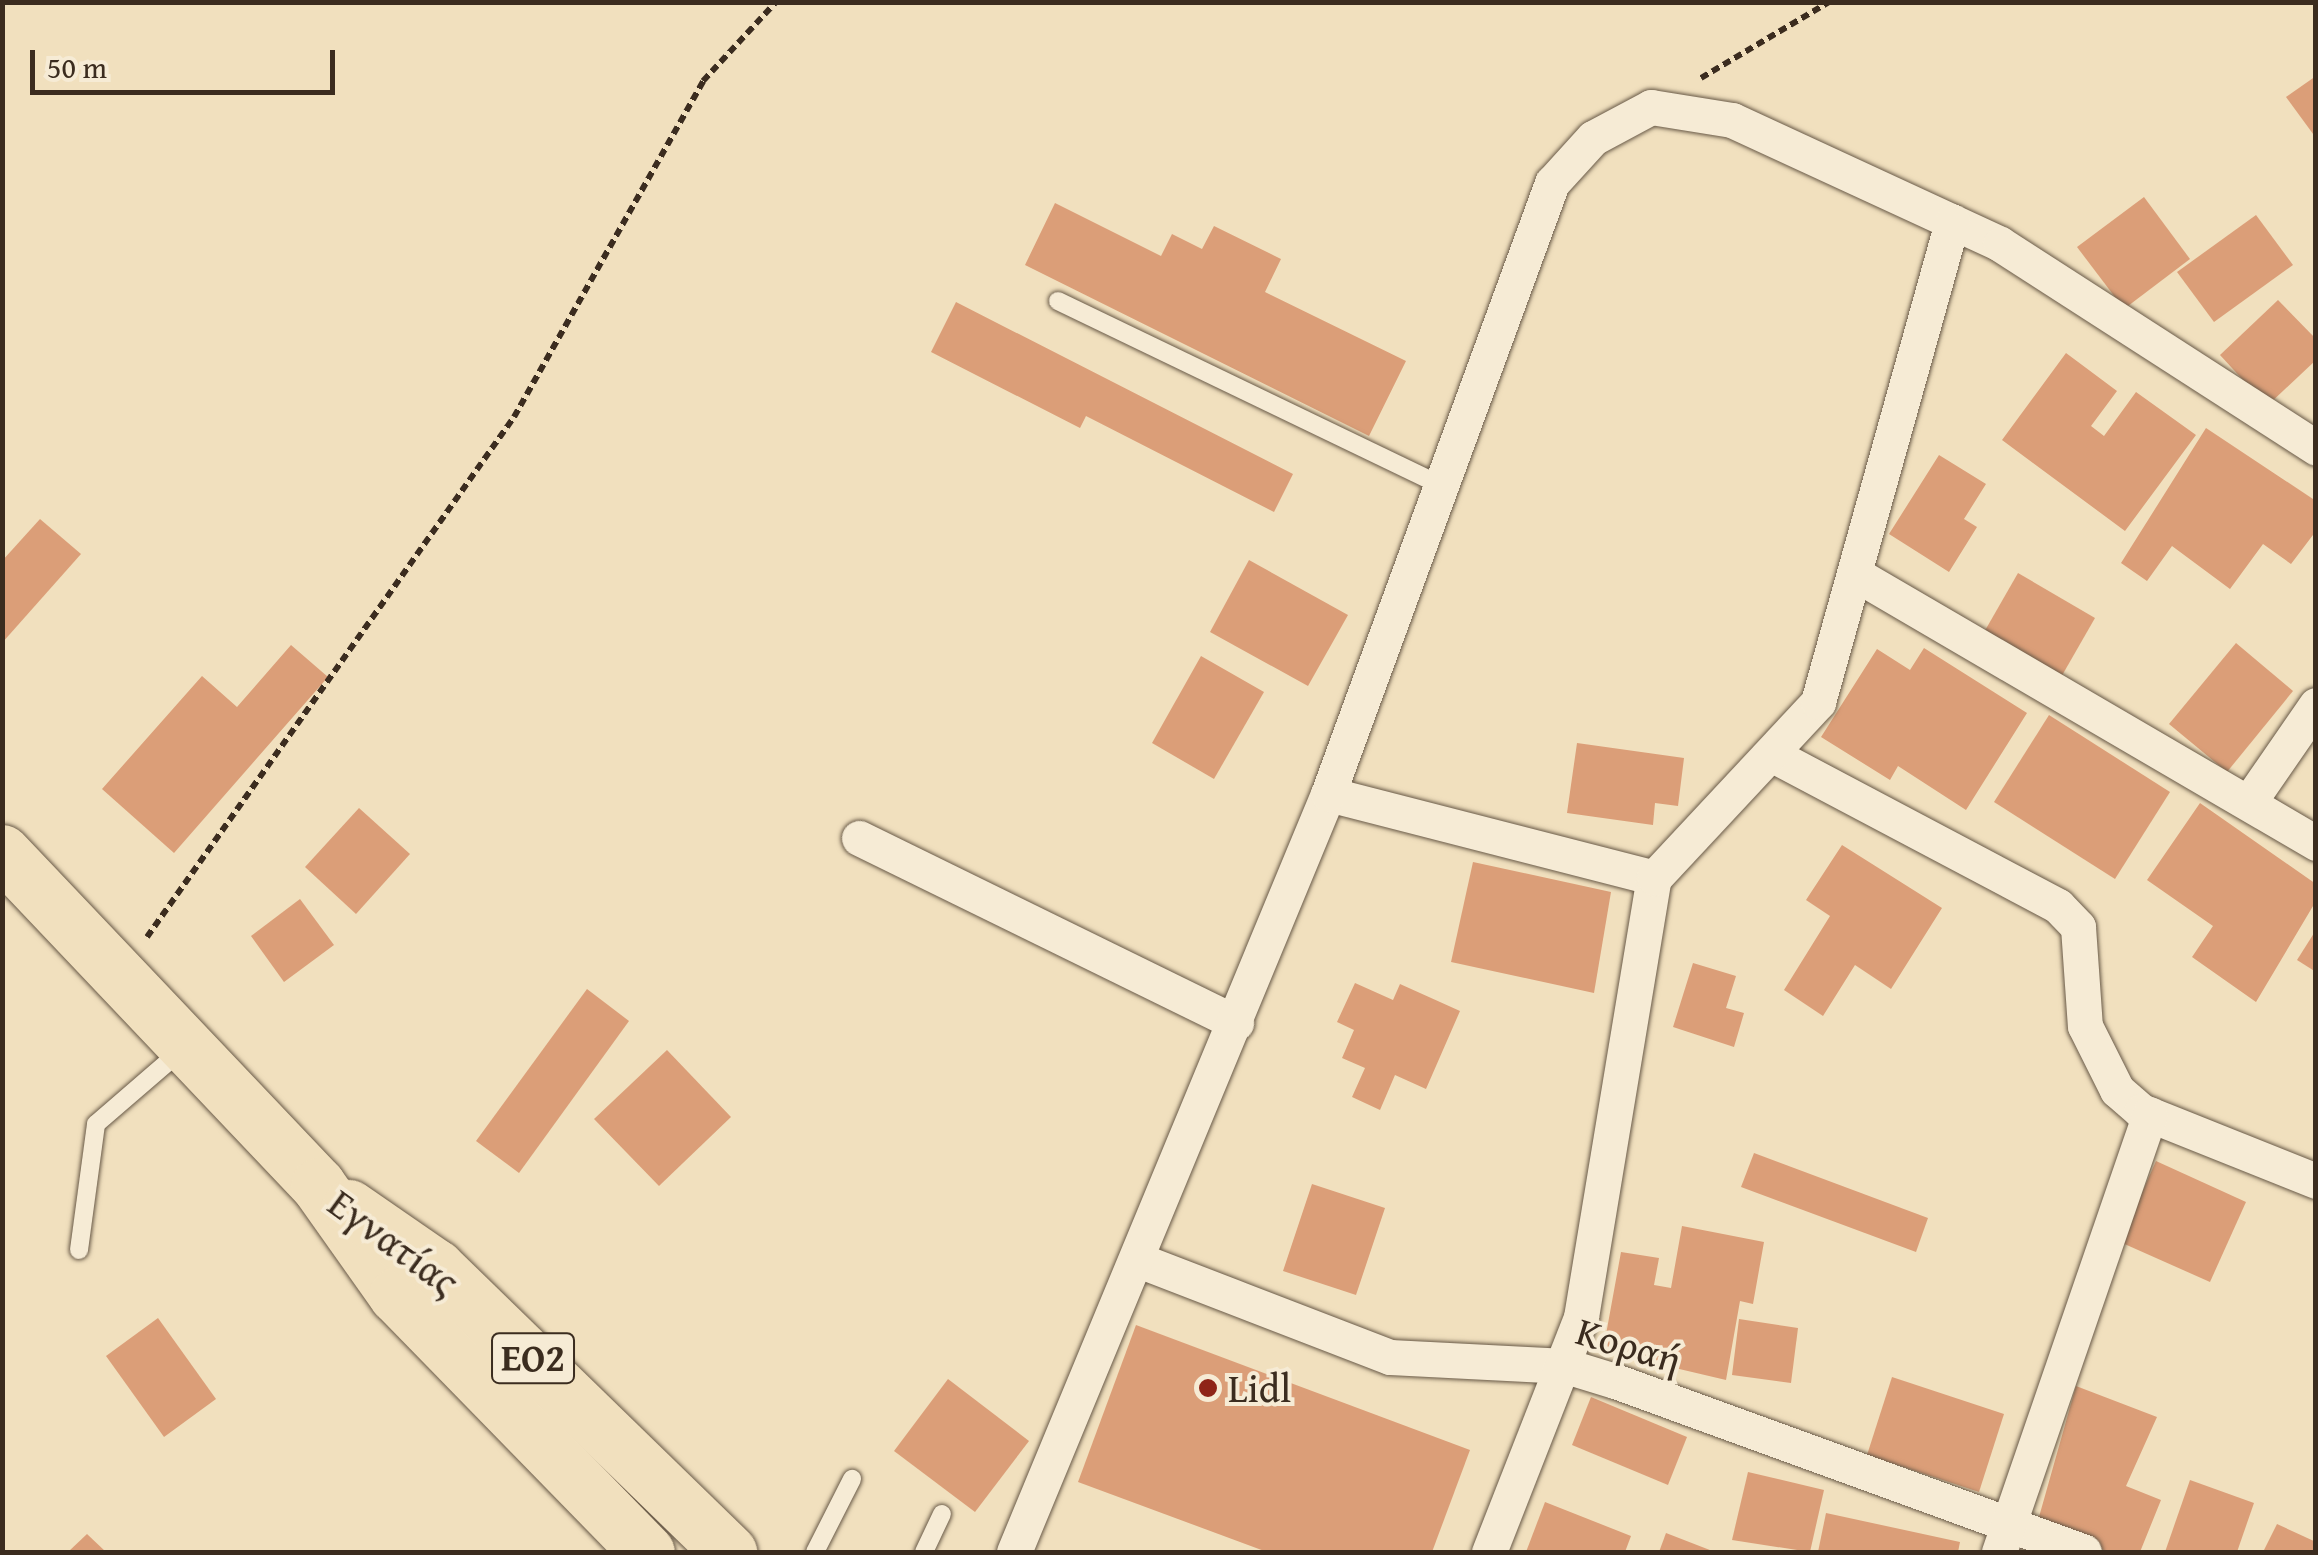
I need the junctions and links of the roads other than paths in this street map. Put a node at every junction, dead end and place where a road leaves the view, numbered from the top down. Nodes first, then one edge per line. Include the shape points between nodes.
1 (1952, 220) junction
2 (1058, 302) dead end
3 (2316, 448) edge
4 (1439, 484) junction
5 (1857, 575) junction
6 (2316, 705) edge
7 (1772, 754) junction
8 (1328, 794) junction
9 (2249, 802) junction
10 (858, 838) dead end
11 (2316, 843) edge
12 (2, 852) edge
13 (1654, 878) junction
14 (1236, 1023) junction
15 (188, 1046) junction
16 (2150, 1114) junction
17 (2316, 1181) edge
18 (318, 1185) junction
19 (79, 1250) dead end
20 (1140, 1261) junction
21 (1566, 1366) junction
22 (852, 1480) dead end
23 (942, 1514) dead end
24 (2003, 1538) edge
25 (647, 1552) edge
26 (729, 1552) edge
27 (814, 1552) edge
28 (924, 1552) edge
29 (1014, 1552) edge
30 (1490, 1552) edge
31 (2084, 1552) edge

1 - 3 street
1 - 4 street via 1732,120 1651,106 1594,138 1552,183
1 - 5 street
2 - 4 lane
4 - 8 street
5 - 7 street via 1818,702
5 - 9 street
6 - 9 street
7 - 13 street
7 - 16 street via 2070,916 2082,938 2084,1026 2117,1090
8 - 13 street
8 - 14 street
9 - 11 street
10 - 14 street
12 - 15 highway, ΕΟ2
13 - 21 street
14 - 20 street
15 - 18 highway, ΕΟ2
15 - 19 lane via 96,1124
16 - 17 street
16 - 24 street
18 - 25 highway, Εγνατίας / ΕΟ2 via 396,1295
18 - 26 highway, Εγνατίας / ΕΟ2 via 436,1267
20 - 21 street, Κοραή via 1390,1357
20 - 29 street
21 - 24 street, Κοραή
21 - 30 street
22 - 27 lane
23 - 28 lane
24 - 31 street, Κοραή

